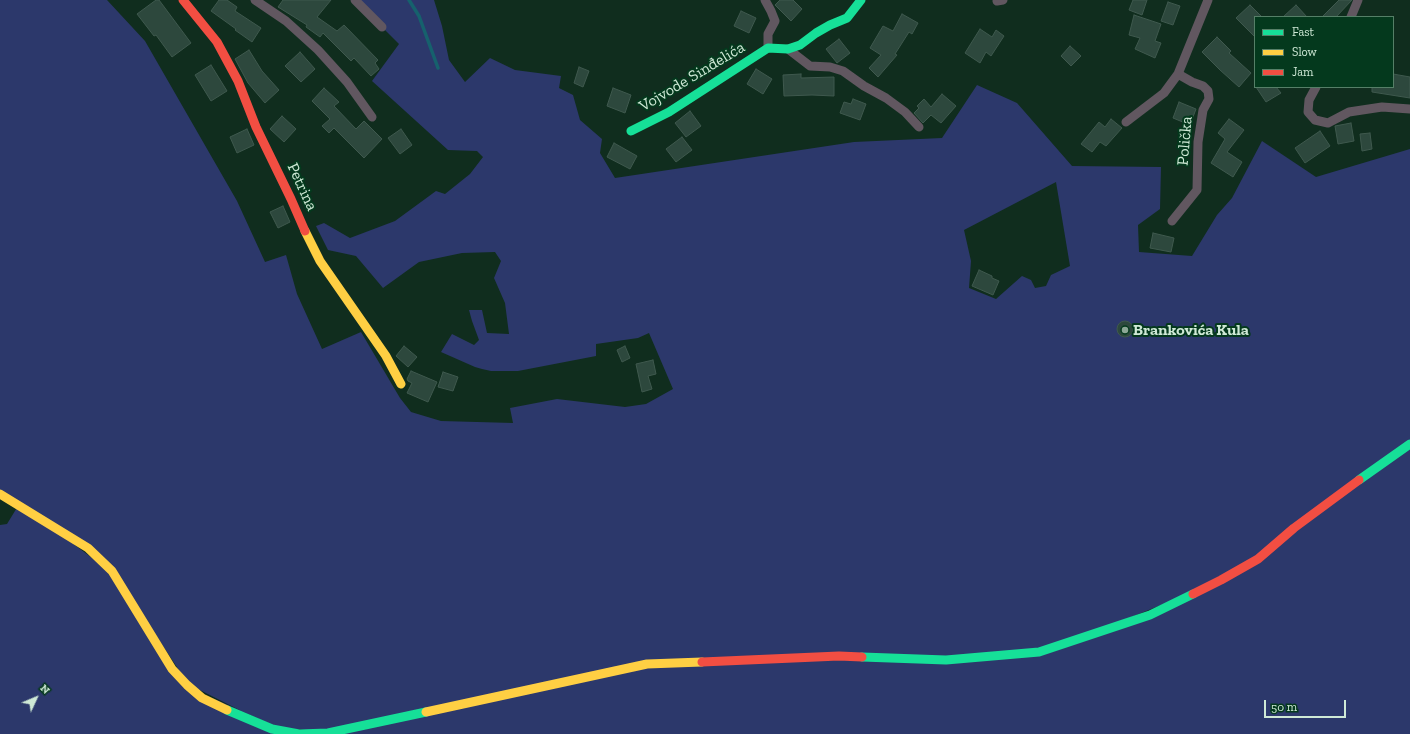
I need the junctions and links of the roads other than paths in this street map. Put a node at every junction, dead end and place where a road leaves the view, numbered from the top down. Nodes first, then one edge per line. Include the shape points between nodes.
1 (183, 0) edge
2 (255, 0) edge
3 (355, 0) edge
4 (765, 0) edge
5 (861, 0) edge
6 (1208, 0) edge
7 (1358, 0) edge
8 (1351, 16) edge
9 (382, 27) dead end
10 (768, 48) junction
11 (788, 49) junction
12 (1178, 74) junction
13 (1315, 88) edge
14 (1410, 110) edge
15 (372, 117) dead end
16 (1126, 122) dead end
17 (919, 127) dead end
18 (631, 132) dead end
19 (1172, 221) dead end
20 (401, 384) dead end
21 (1410, 444) edge
22 (0, 494) edge

1 - 20 street, Petrina via 216,42 238,80 256,127 320,261 386,356
2 - 15 street via 286,21 318,50 347,82
3 - 9 street
4 - 10 street, Vojvode Sinđelića via 775,21 768,34
5 - 11 street, Vojvode Sinđelića via 846,18 816,33 800,45
6 - 12 street
7 - 8 street
10 - 11 street, Vojvode Sinđelića
10 - 18 street, Vojvode Sinđelića via 669,112
11 - 17 street via 810,66 830,67 843,71 905,112
12 - 16 street via 1164,93
12 - 19 street, Polička via 1203,86 1208,91 1209,99 1203,110 1199,136 1197,190
13 - 14 street via 1309,100 1308,112 1315,120 1328,123 1349,112 1382,107
21 - 22 street via 1294,528 1258,559 1221,580 1150,615 1038,652 946,660 839,656 647,664 328,733 299,734 272,729 202,698 172,669 112,571 88,548

